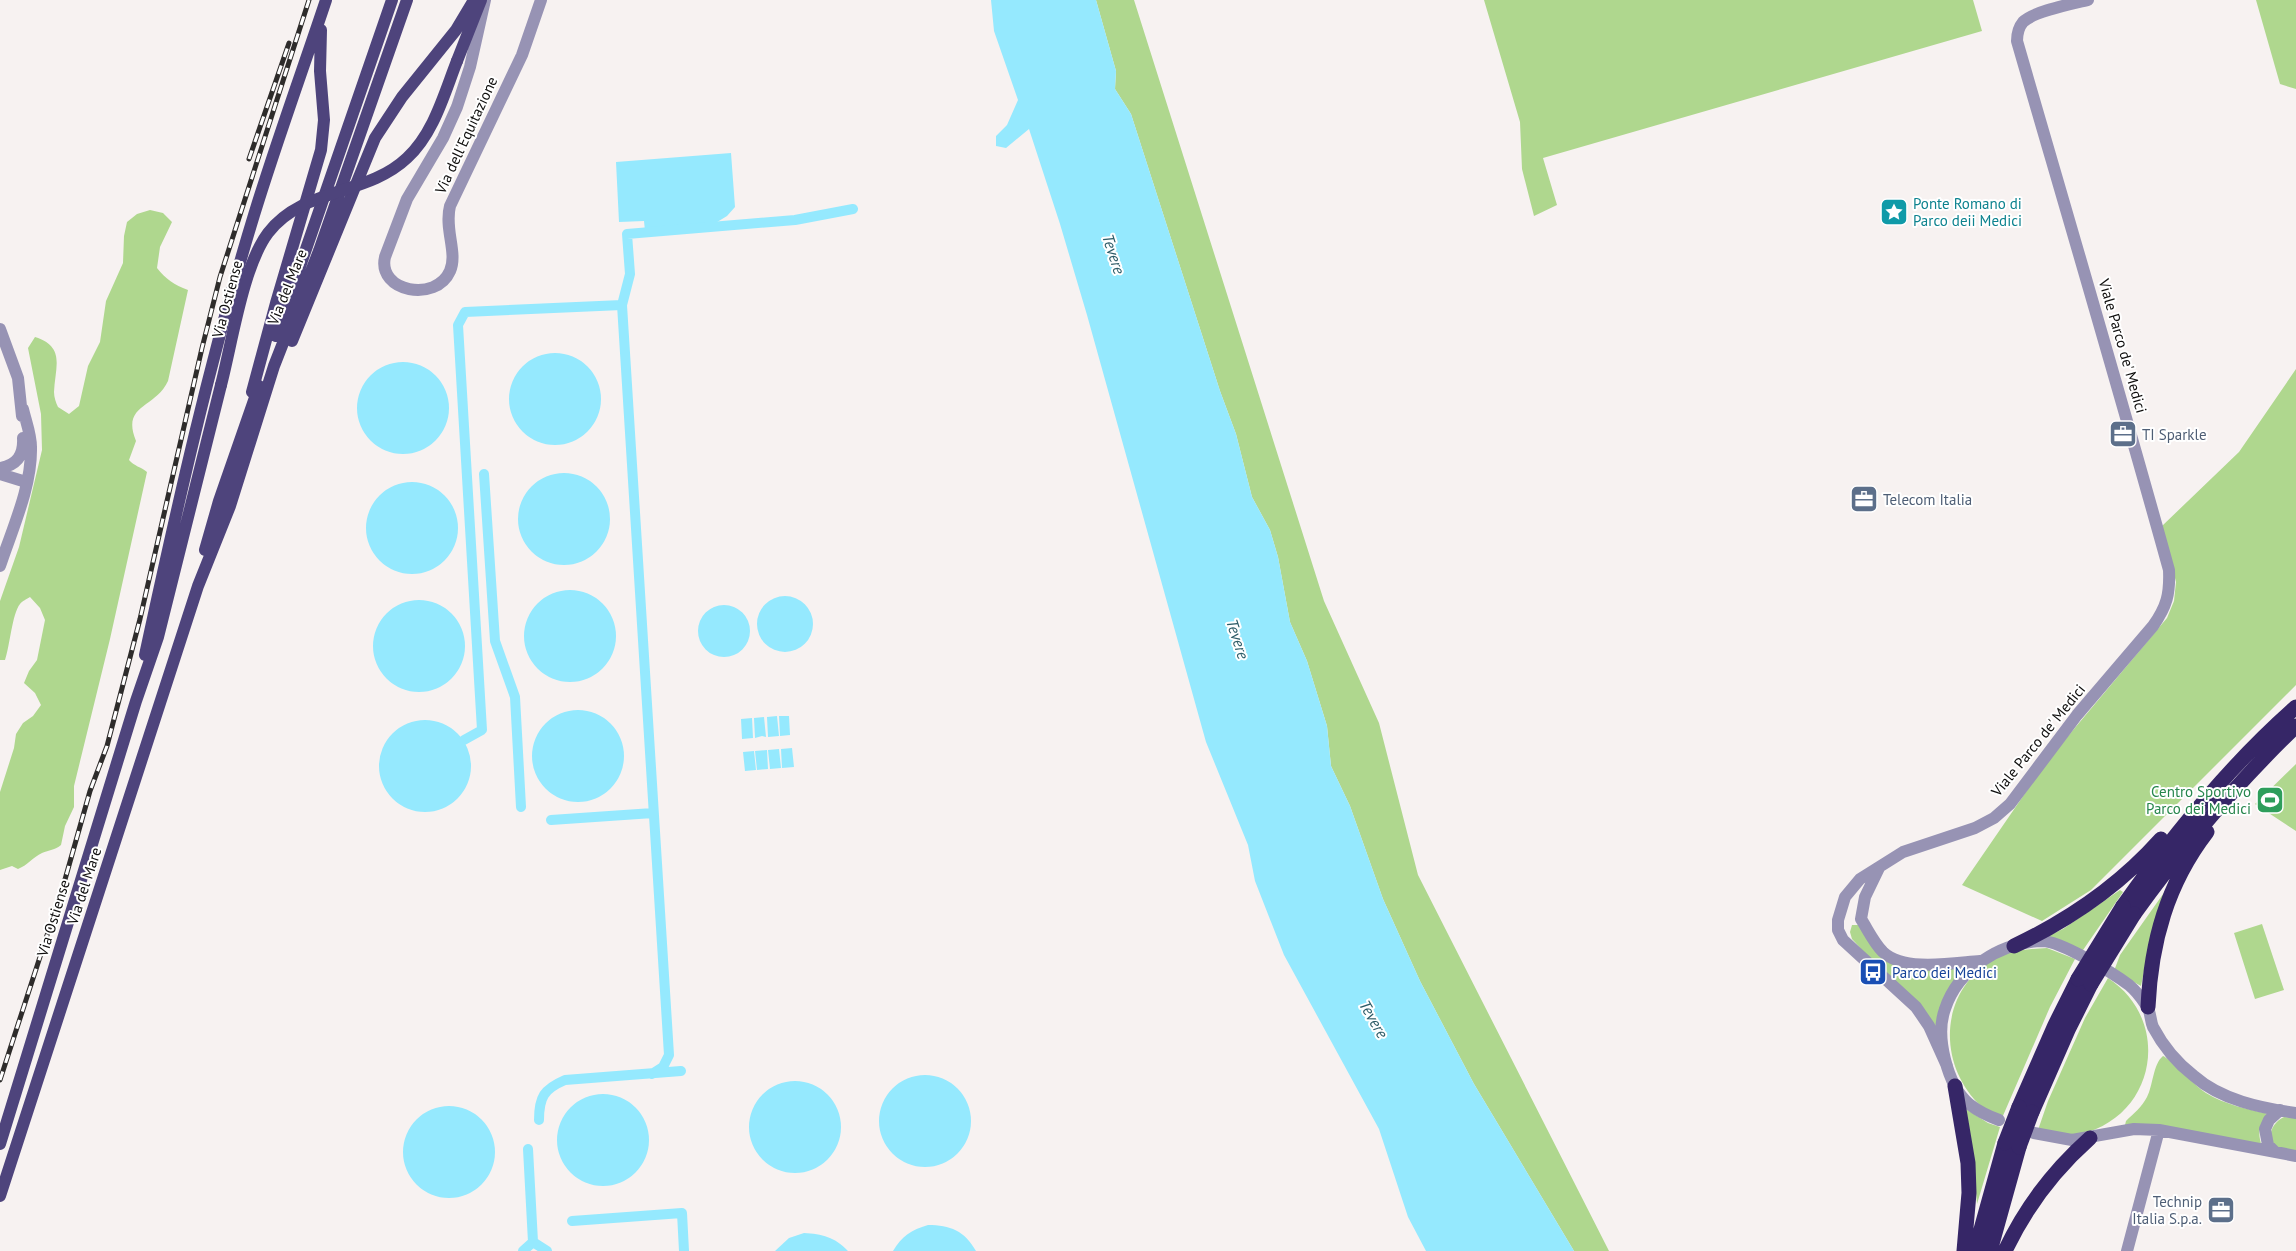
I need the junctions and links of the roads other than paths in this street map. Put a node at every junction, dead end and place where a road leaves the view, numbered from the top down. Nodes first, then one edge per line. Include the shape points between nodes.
1 (326, 0) edge
2 (392, 0) edge
3 (408, 0) edge
4 (474, 0) edge
5 (484, 0) edge
6 (541, 0) edge
7 (2084, 0) edge
8 (2067, 3) edge
9 (2051, 5) edge
10 (0, 330) edge
11 (23, 409) junction
12 (254, 428) junction
13 (238, 444) junction
14 (0, 468) edge
15 (0, 474) edge
16 (26, 482) junction
17 (0, 566) edge
18 (198, 586) junction
19 (136, 701) junction
20 (2296, 707) edge
21 (2296, 726) edge
22 (2235, 786) junction
23 (2196, 809) junction
24 (1879, 868) junction
25 (1842, 907) junction
26 (2129, 910) junction
27 (1862, 920) junction
28 (2014, 946) junction
29 (1980, 961) junction
30 (2148, 1007) junction
31 (1947, 1066) junction
32 (1954, 1086) junction
33 (2280, 1110) junction
34 (2296, 1112) edge
35 (1999, 1120) dead end
36 (2159, 1130) junction
37 (2034, 1133) dead end
38 (2095, 1136) junction
39 (0, 1144) edge
40 (2012, 1145) junction
41 (2275, 1152) junction
42 (2296, 1156) edge
43 (0, 1196) edge
44 (1964, 1251) edge
45 (1975, 1251) edge
46 (1990, 1251) edge
47 (2005, 1251) edge
48 (2127, 1251) edge

1 - 13 main road via 320,48 324,120 321,150
1 - 19 main road, Via Ostiense via 254,215 234,287 191,451
2 - 13 main road, Via del Mare
3 - 12 main road, Via del Mare
4 - 12 main road via 456,30 402,97 375,138
5 - 6 street, Via dell'Equitazione via 465,84 451,122 412,190 392,234 384,264 387,274 412,290 439,284 450,272 453,256 448,227 450,206 522,55
5 - 19 main road, Via Ostiense, bridge via 430,127 407,158 375,179 296,208 266,236 249,274 158,636
7 - 8 street
8 - 9 street
9 - 24 street, Viale Parco de' Medici via 2024,22 2017,41 2170,570 2170,593 2154,626 2077,715 2010,804 1975,828 1903,852
10 - 11 street via 16,370
11 - 14 street via 22,453 14,463
11 - 16 street via 31,446
12 - 18 main road, Via del Mare via 230,506
13 - 18 main road, Via del Mare via 210,531
15 - 16 street
16 - 17 street
18 - 43 main road, Via del Mare
19 - 39 main road, Via Ostiense
20 - 23 highway
21 - 22 highway
22 - 26 highway
22 - 30 highway via 2228,804 2183,868 2168,899 2152,959
23 - 26 highway
23 - 28 highway via 2180,818 2141,861 2113,885 2062,920
24 - 25 street, Viale Parco de' Medici via 1860,879 1845,897
24 - 27 street, Viale Parco de' Medici via 1864,897
25 - 27 street
25 - 31 street, Viale Parco de' Medici via 1838,925 1843,940 1916,1007 1929,1026
26 - 40 highway, bridge via 2085,982 2068,1030 2025,1110
27 - 29 street via 1884,952 1903,963
28 - 29 street
28 - 30 street via 2042,941 2071,950 2130,986
29 - 31 street via 1961,980 1945,1009 1941,1037
30 - 33 street via 2152,1025 2168,1051 2194,1077 2227,1096
31 - 32 street
32 - 35 street via 1968,1103
32 - 44 highway via 1968,1163
33 - 34 street
33 - 41 street via 2265,1129 2268,1145
36 - 38 street via 2134,1129
36 - 41 street
36 - 48 street
37 - 38 street via 2072,1140
38 - 47 highway via 2064,1162 2036,1196
40 - 45 highway
40 - 46 highway
41 - 42 street

